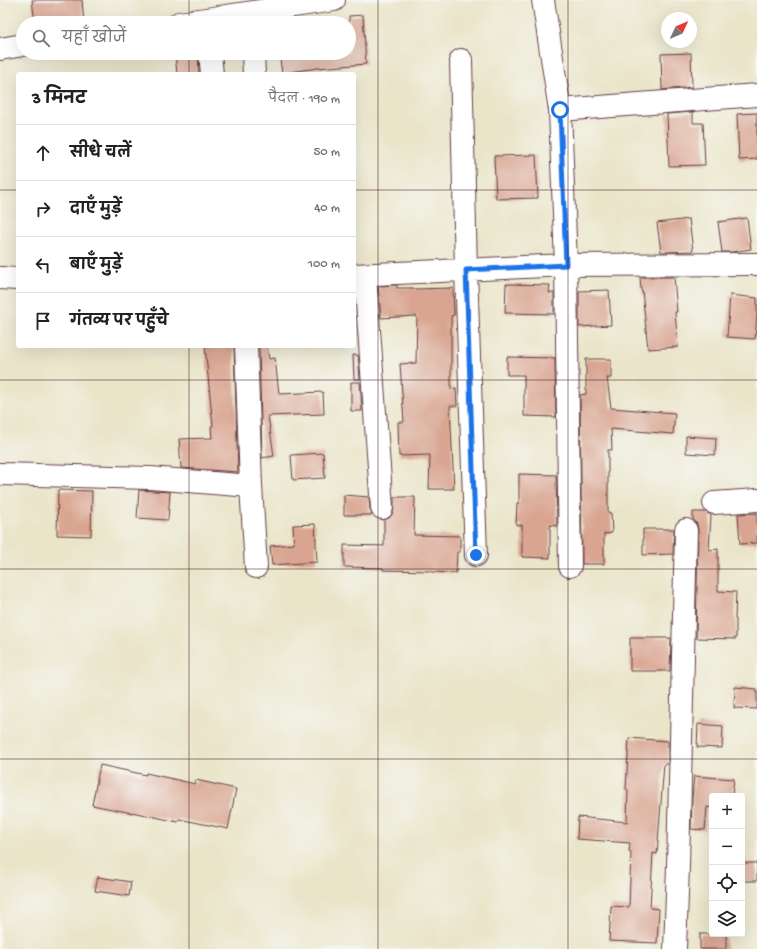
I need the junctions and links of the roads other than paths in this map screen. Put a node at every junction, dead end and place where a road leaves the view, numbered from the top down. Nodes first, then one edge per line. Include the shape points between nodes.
1 (334, 0) edge
2 (543, 0) edge
3 (260, 16) edge
4 (16, 46) edge
5 (0, 49) edge
6 (211, 60) edge
7 (253, 60) edge
8 (461, 60) dead end
9 (212, 72) edge
10 (254, 72) edge
11 (757, 95) edge
12 (560, 110) junction
13 (757, 264) edge
14 (566, 265) junction
15 (466, 270) junction
16 (360, 275) edge
17 (0, 278) edge
18 (16, 279) edge
19 (246, 348) edge
20 (0, 474) edge
21 (251, 486) junction
22 (757, 500) edge
23 (714, 503) dead end
24 (382, 508) dead end
25 (686, 530) dead end
26 (476, 555) dead end
27 (570, 566) dead end
28 (256, 567) dead end
29 (675, 949) edge

1 - 3 street
2 - 12 street
4 - 5 street
6 - 9 street
7 - 10 street
8 - 15 street
11 - 12 street
12 - 14 street
13 - 14 street
14 - 15 street
14 - 27 street
15 - 16 street
15 - 26 street
16 - 24 street
17 - 18 street
19 - 21 street
20 - 21 street via 150,478
21 - 28 street
22 - 23 street
25 - 29 street

